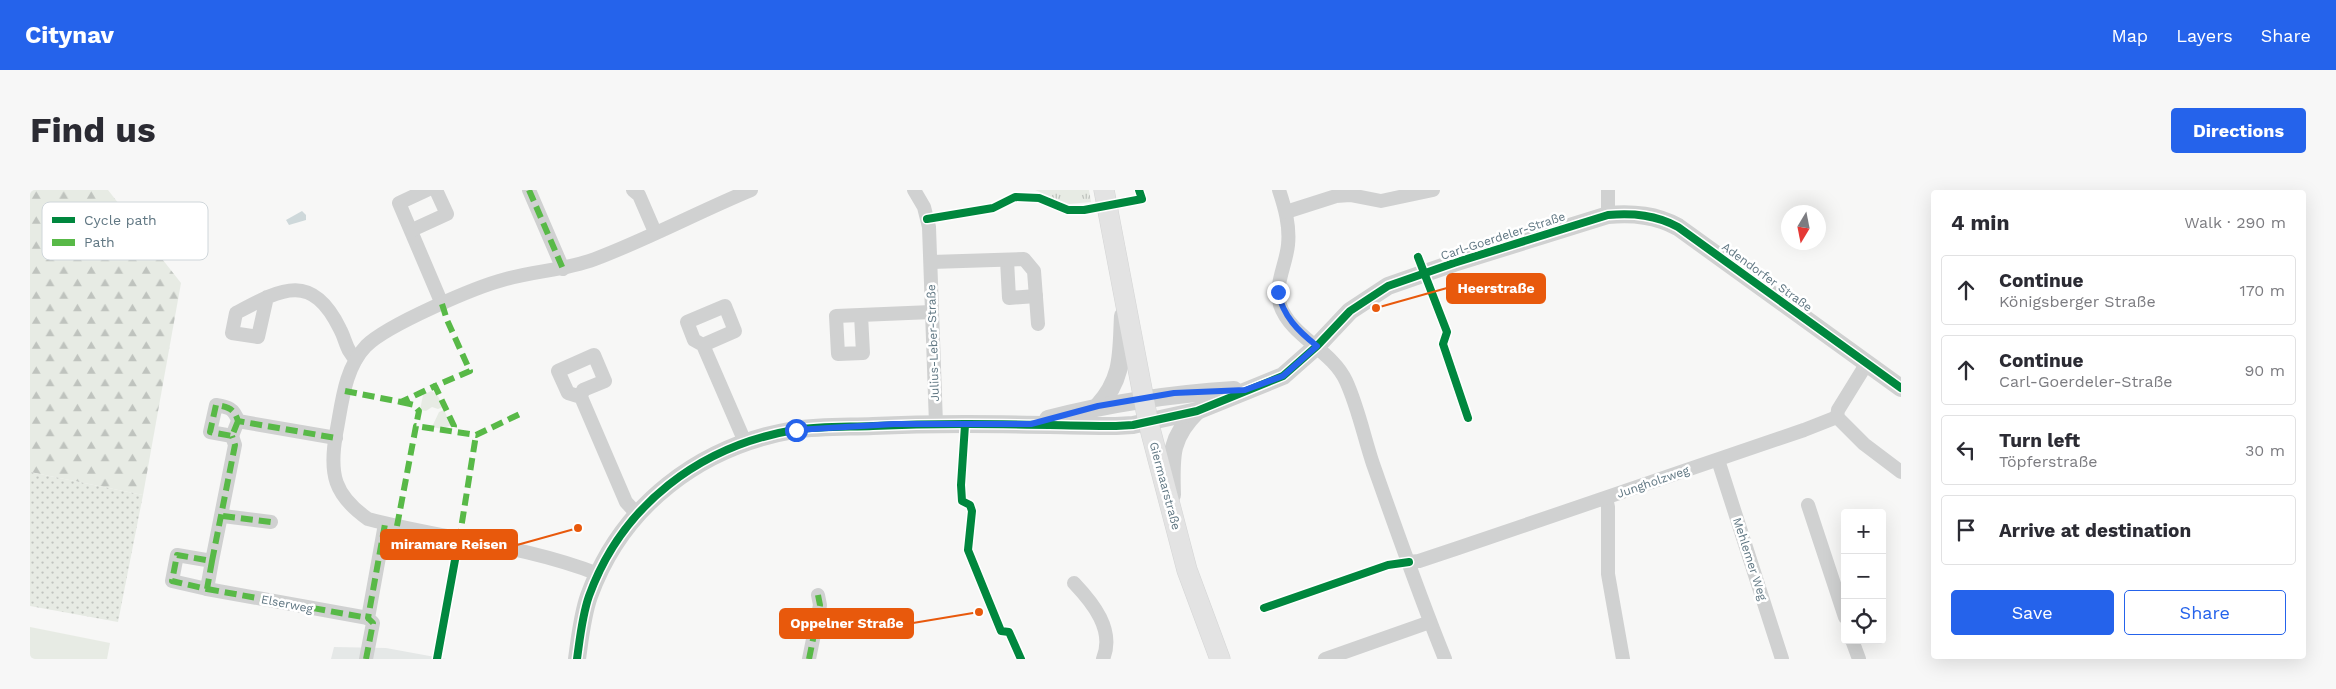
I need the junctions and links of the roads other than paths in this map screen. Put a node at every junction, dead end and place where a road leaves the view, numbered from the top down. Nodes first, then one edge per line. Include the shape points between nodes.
1 (427, 190) edge
2 (436, 190) edge
3 (529, 190) edge
4 (634, 190) edge
5 (914, 190) edge
6 (1104, 190) edge
7 (1279, 190) edge
8 (1434, 190) edge
9 (1608, 190) edge
10 (746, 191) edge
11 (1397, 194) edge
12 (1286, 212) junction
13 (1608, 215) junction
14 (412, 230) junction
15 (655, 232) junction
16 (1007, 260) junction
17 (931, 262) junction
18 (563, 269) junction
19 (1036, 296) junction
20 (267, 297) dead end
21 (1124, 300) junction
22 (442, 304) junction
23 (932, 312) junction
24 (861, 315) dead end
25 (1038, 324) dead end
26 (704, 344) dead end
27 (1317, 346) junction
28 (356, 359) junction
29 (1867, 363) junction
30 (1901, 388) edge
31 (1245, 390) junction
32 (582, 397) dead end
33 (1143, 399) junction
34 (1098, 406) junction
35 (1197, 411) junction
36 (1837, 417) junction
37 (238, 420) junction
38 (1148, 421) junction
39 (936, 424) junction
40 (1031, 424) junction
41 (232, 436) junction
42 (336, 438) junction
43 (746, 442) junction
44 (1718, 460) junction
45 (1901, 472) edge
46 (1606, 498) junction
47 (1808, 505) dead end
48 (1172, 511) junction
49 (637, 514) junction
50 (223, 516) junction
51 (271, 522) dead end
52 (385, 524) junction
53 (212, 562) junction
54 (1409, 562) junction
55 (598, 574) junction
56 (1074, 583) dead end
57 (207, 589) junction
58 (818, 595) dead end
59 (1841, 605) edge
60 (368, 618) junction
61 (1430, 622) junction
62 (1853, 644) edge
63 (366, 659) edge
64 (577, 659) edge
65 (809, 659) edge
66 (1102, 659) edge
67 (1220, 659) edge
68 (1325, 659) edge
69 (1445, 659) edge
70 (1623, 659) edge
71 (1782, 659) edge
72 (1859, 659) edge

1 - 14 street via 399,203
2 - 14 street via 447,214
3 - 18 street
4 - 15 street
5 - 17 street, Julius-Leber-Straße via 924,207
6 - 21 main road, Giermaarstraße
7 - 12 street
8 - 11 street
9 - 13 street
10 - 15 street
11 - 12 street via 1380,201 1336,196
12 - 27 street via 1288,247 1278,292 1281,306 1290,321
13 - 27 street, Carl-Goerdeler-Straße via 1388,286 1350,311
13 - 29 street, Adendorfer Straße via 1652,216 1678,227
14 - 22 street
15 - 18 street via 596,259
16 - 17 street
16 - 19 street via 1024,259 1034,270
16 - 19 street via 1009,298
17 - 23 street, Julius-Leber-Straße
18 - 22 street via 504,279
19 - 25 street
20 - 28 street via 294,289 309,292 327,305 350,354
21 - 33 main road, Giermaarstraße
21 - 34 street via 1120,371 1108,396
22 - 28 street via 392,327 374,339
23 - 24 street
23 - 39 street, Julius-Leber-Straße
26 - 43 street
27 - 31 street, Carl-Goerdeler-Straße via 1283,376
27 - 54 street via 1346,381
28 - 42 street via 347,378
29 - 30 street, Adendorfer Straße
29 - 36 street via 1838,410
31 - 33 street, Carl-Goerdeler-Straße via 1174,393
31 - 35 street, Carl-Goerdeler-Straße
32 - 49 street via 626,502
33 - 34 street, Carl-Goerdeler-Straße
33 - 38 main road, Giermaarstraße
34 - 40 street, Carl-Goerdeler-Straße
35 - 38 street, Carl-Goerdeler-Straße
35 - 48 street via 1185,422 1171,455
36 - 44 street, Jungholzweg
36 - 45 street via 1864,444
37 - 41 street
37 - 41 street via 230,408 216,405 210,432
37 - 42 street
38 - 40 street, Carl-Goerdeler-Straße via 1116,426
38 - 48 main road, Giermaarstraße
39 - 40 street
39 - 43 street via 796,430
41 - 50 street via 235,445
42 - 52 street via 333,470 338,489 368,519
43 - 49 street via 684,472
44 - 46 street, Jungholzweg
44 - 71 street, Mehlemer Weg
46 - 54 street, Jungholzweg
46 - 70 street via 1608,574
47 - 59 street
48 - 67 main road, Giermaarstraße via 1187,570
49 - 55 street
50 - 51 street
50 - 53 street
52 - 55 street via 533,553
52 - 60 street
53 - 57 street
53 - 57 street, Elserweg via 177,555 172,582
54 - 61 street
55 - 64 street via 589,597
56 - 66 street via 1098,612 1107,642
57 - 60 street, Elserweg
58 - 65 street via 820,605
60 - 63 street via 373,623
61 - 68 street
61 - 69 street
62 - 72 street

